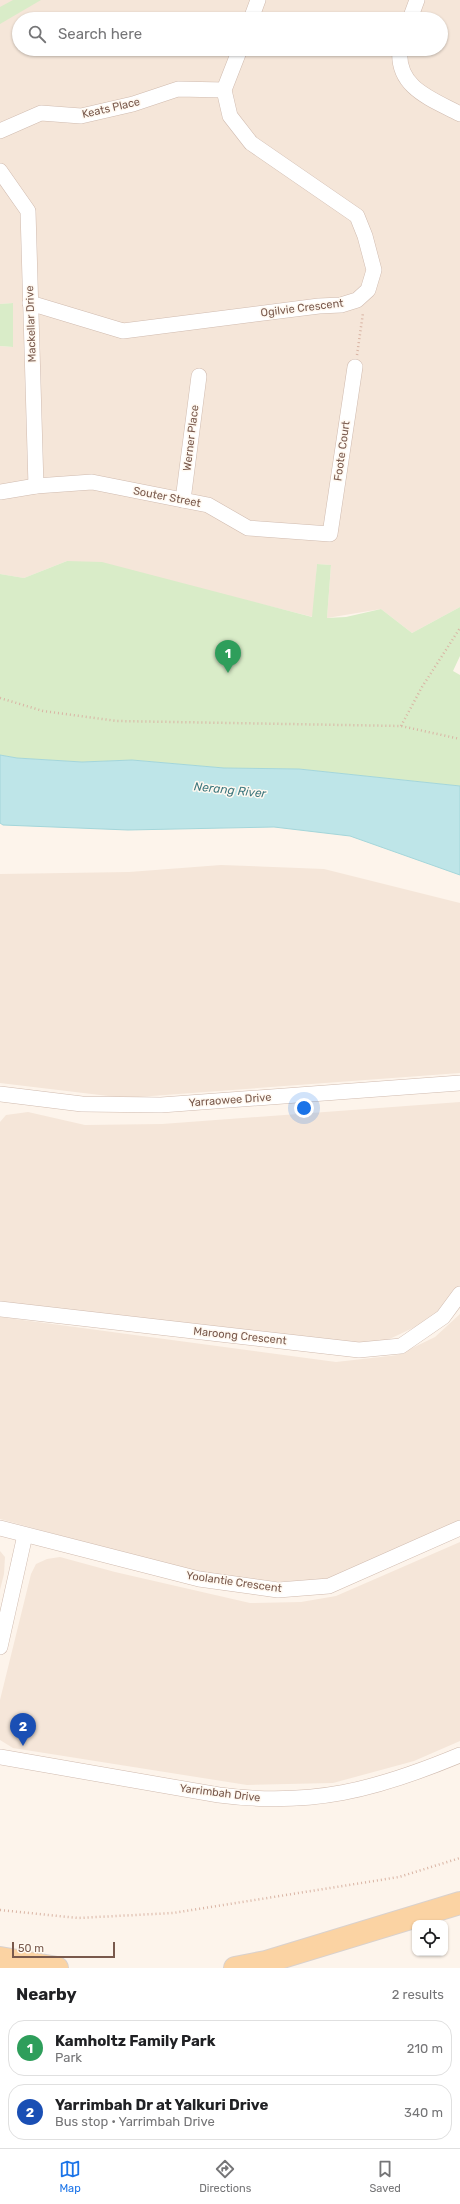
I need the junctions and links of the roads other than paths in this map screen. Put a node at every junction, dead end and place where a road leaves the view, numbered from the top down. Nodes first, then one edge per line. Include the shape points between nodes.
1 (258, 0) edge
2 (417, 0) edge
3 (254, 12) edge
4 (413, 12) edge
5 (237, 56) edge
6 (400, 56) edge
7 (224, 90) junction
8 (460, 114) edge
9 (0, 131) edge
10 (0, 171) edge
11 (30, 303) junction
12 (355, 367) road end
13 (199, 376) dead end
14 (36, 486) junction
15 (0, 492) edge
16 (183, 500) junction
17 (330, 534) joint
18 (460, 1084) edge
19 (0, 1094) edge
20 (460, 1294) edge
21 (0, 1309) edge
22 (0, 1528) edge
23 (460, 1528) edge
24 (25, 1535) junction
25 (0, 1647) edge
26 (460, 1755) edge
27 (0, 1757) edge
28 (460, 1903) edge
29 (0, 1958) edge
30 (57, 1968) edge
31 (235, 1968) edge

1 - 3 street
2 - 4 street
5 - 7 street
6 - 8 street via 400,65 409,84 425,96
7 - 9 street, Keats Place via 178,89 133,104 81,116 41,113
7 - 11 street, Ogilvie Crescent via 230,116 251,143 357,216 374,270 368,290 357,300 341,305 123,331
10 - 11 street, Mackellar Drive via 28,211
11 - 14 street, Mackellar Drive
12 - 17 street, Foote Court
13 - 16 street, Werner Place
14 - 15 street, Souter Street
14 - 16 street, Souter Street via 92,482
16 - 17 street, Souter Street via 208,505 248,528
18 - 19 street, Yarraowee Drive via 161,1105 82,1104
20 - 21 street, Maroong Crescent via 442,1317 401,1346 359,1350
22 - 24 street, Yoolantie Crescent
23 - 24 street, Yoolantie Crescent via 329,1586 278,1590 199,1579
24 - 25 street
26 - 27 street, Yarrimbah Drive via 421,1771 352,1792 314,1798 281,1799 219,1795
28 - 31 main road via 266,1962
29 - 30 main road

